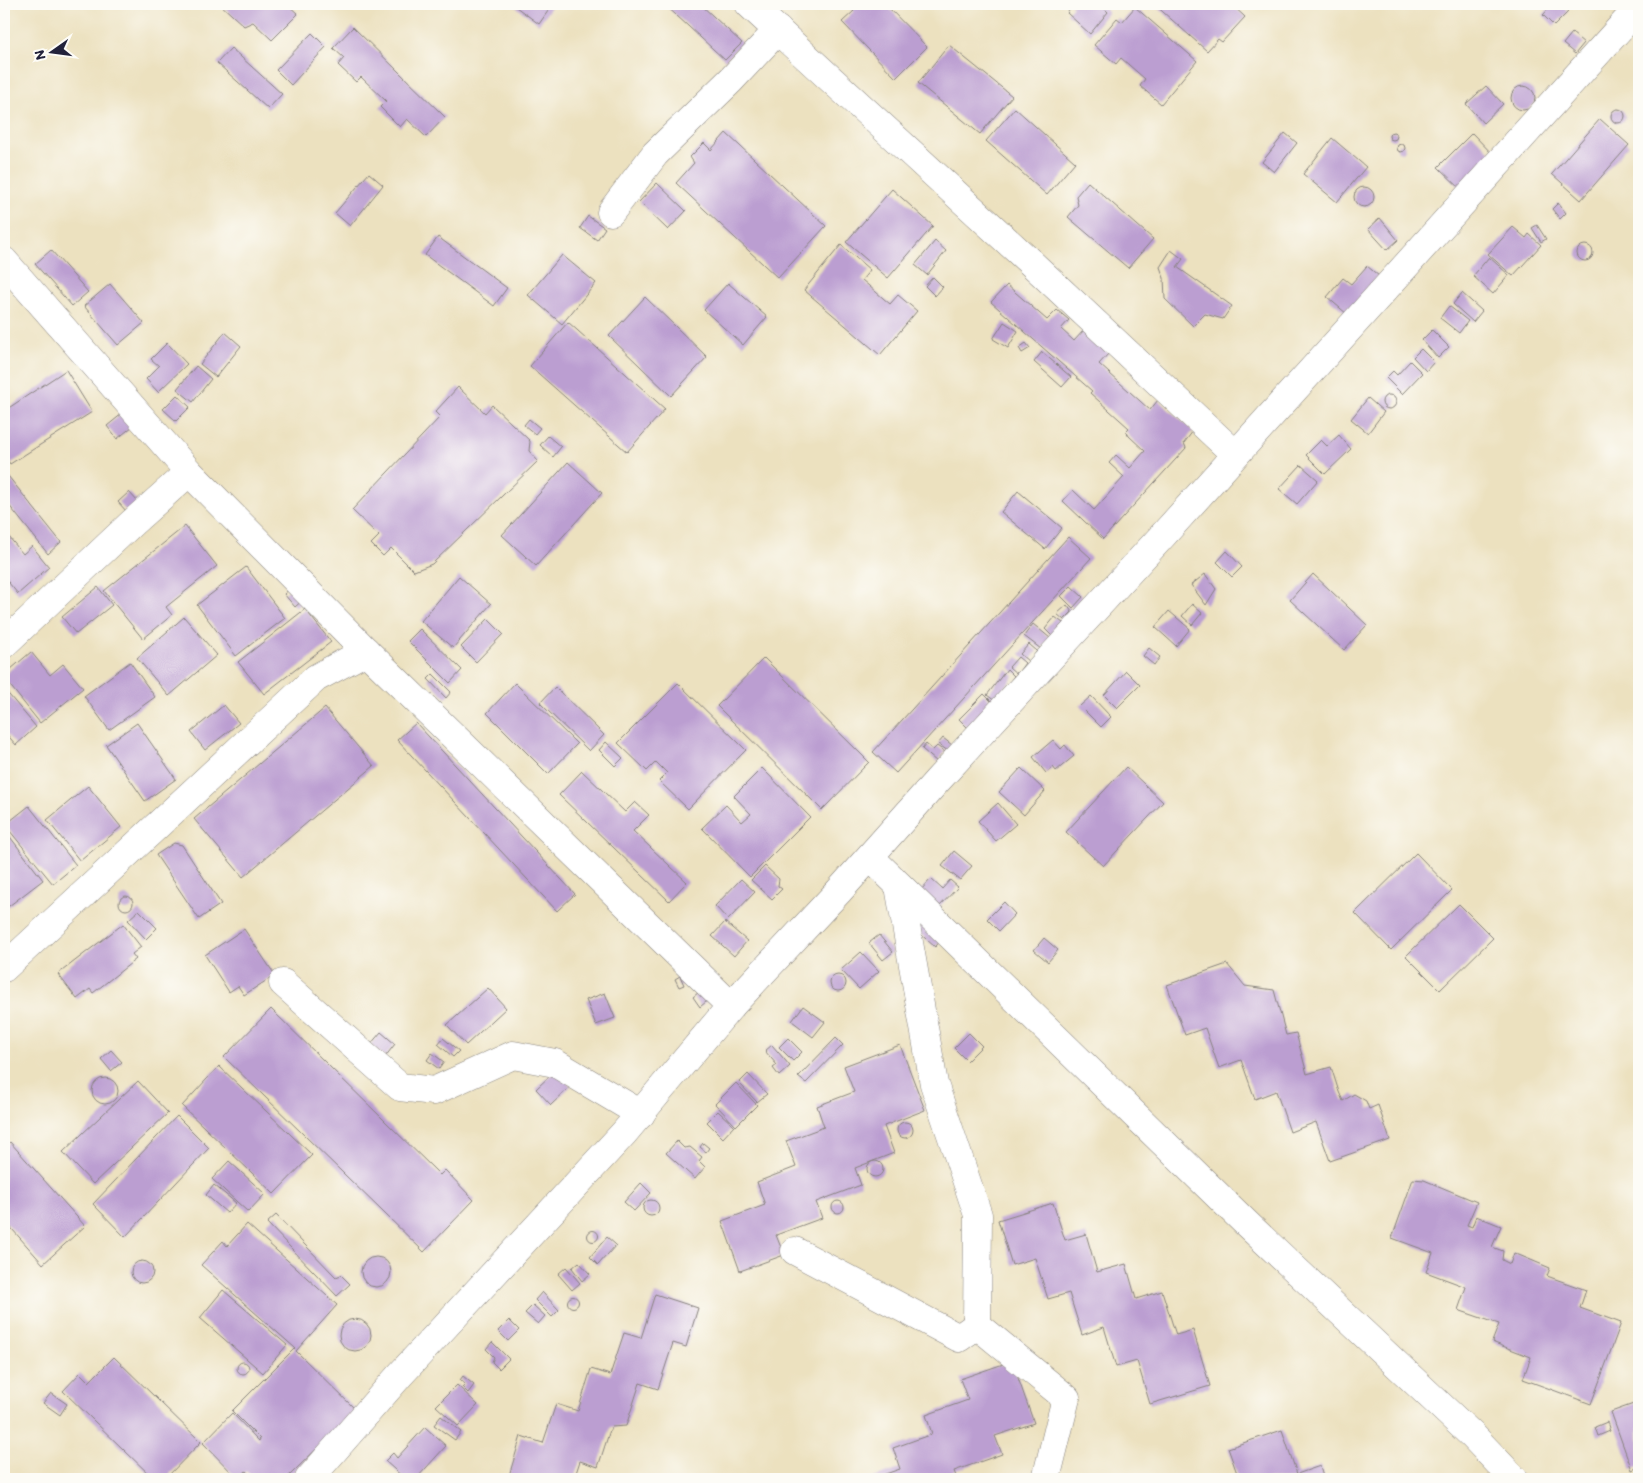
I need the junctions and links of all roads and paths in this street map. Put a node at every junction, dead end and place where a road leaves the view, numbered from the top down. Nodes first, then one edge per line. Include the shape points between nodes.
1 (749, 4) edge
2 (1639, 8) edge
3 (778, 30) junction
4 (611, 212) dead end
5 (4, 261) edge
6 (1235, 454) junction
7 (189, 472) junction
8 (4, 644) edge
9 (366, 651) junction
10 (870, 857) junction
11 (899, 886) junction
12 (4, 968) edge
13 (283, 983) dead end
14 (731, 1006) junction
15 (640, 1114) junction
16 (795, 1251) dead end
17 (977, 1325) junction
18 (309, 1479) edge
19 (1046, 1479) edge
20 (1514, 1479) edge

1 - 3 street
2 - 6 street
3 - 4 street via 656,154
3 - 6 street
5 - 7 street
6 - 10 street
7 - 8 street
7 - 9 street
9 - 12 street via 316,678
9 - 14 street
10 - 11 street
10 - 14 street
11 - 17 street via 934,1084 978,1215
11 - 20 street
13 - 15 street via 400,1087 434,1091 513,1054 555,1063
14 - 15 street
15 - 18 street via 399,1376
16 - 17 street via 959,1338
17 - 19 street via 1066,1398

